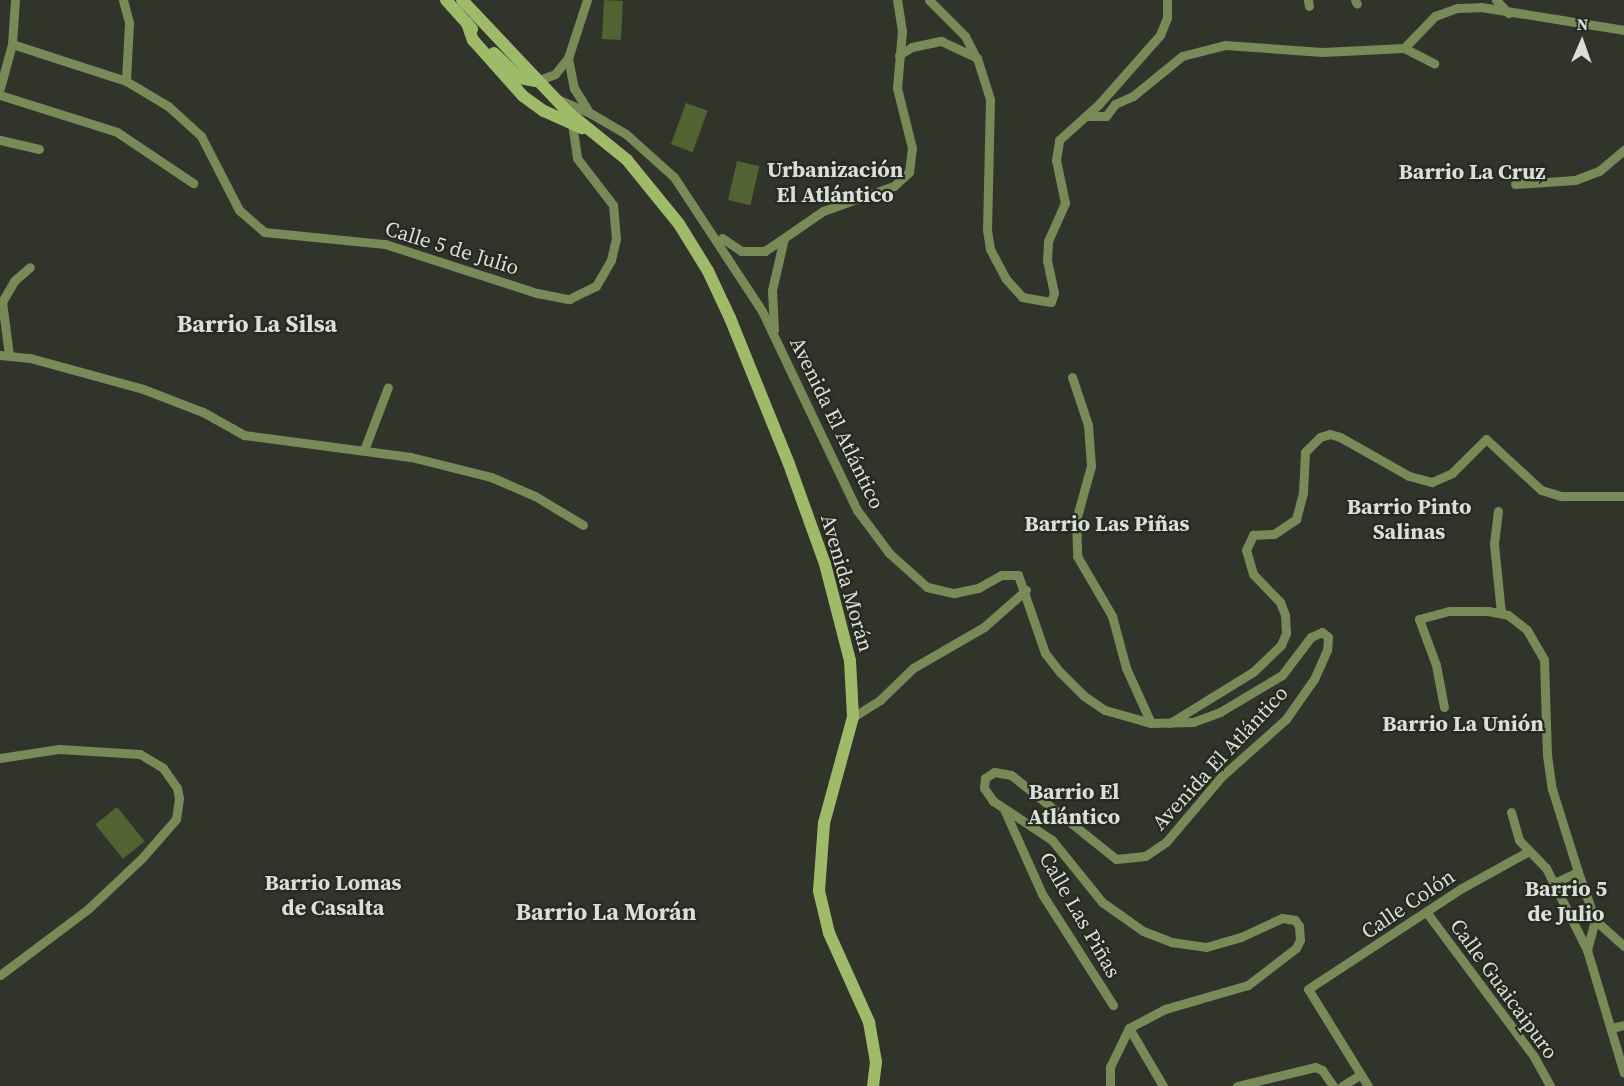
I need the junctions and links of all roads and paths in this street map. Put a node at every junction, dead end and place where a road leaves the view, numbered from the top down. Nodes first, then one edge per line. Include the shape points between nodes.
1 (15, 0) edge
2 (123, 0) edge
3 (587, 0) edge
4 (897, 0) edge
5 (928, 0) edge
6 (1167, 0) edge
7 (1496, 0) edge
8 (454, 1) edge
9 (1508, 13) junction
10 (467, 23) junction
11 (1624, 30) edge
12 (12, 44) junction
13 (1404, 48) junction
14 (974, 54) junction
15 (900, 55) junction
16 (568, 58) junction
17 (1434, 63) dead end
18 (126, 81) junction
19 (536, 81) junction
20 (508, 82) junction
21 (0, 88) edge
22 (0, 95) edge
23 (555, 98) junction
24 (590, 113) junction
25 (1086, 116) junction
26 (572, 124) junction
27 (598, 134) junction
28 (0, 140) edge
29 (39, 149) dead end
30 (1624, 150) edge
31 (193, 183) dead end
32 (1515, 184) dead end
33 (704, 219) junction
34 (785, 236) junction
35 (30, 267) dead end
36 (775, 336) junction
37 (5, 355) edge
38 (1072, 377) dead end
39 (388, 387) dead end
40 (364, 450) junction
41 (1624, 496) edge
42 (1498, 511) dead end
43 (583, 525) dead end
44 (1026, 590) junction
45 (1501, 613) junction
46 (1444, 707) dead end
47 (853, 717) junction
48 (1151, 723) junction
49 (1168, 724) junction
50 (0, 758) edge
51 (1004, 809) junction
52 (1510, 812) dead end
53 (1528, 851) junction
54 (1578, 872) junction
55 (1554, 883) junction
56 (1427, 913) junction
57 (1595, 920) junction
58 (1624, 946) edge
59 (1587, 950) junction
60 (0, 975) edge
61 (1113, 1005) dead end
62 (1624, 1025) edge
63 (1611, 1028) junction
64 (1129, 1029) junction
65 (1624, 1073) edge
66 (1361, 1074) junction
67 (873, 1086) edge
68 (1110, 1086) edge
69 (1163, 1086) edge
70 (1237, 1086) edge
71 (1333, 1086) edge
72 (1342, 1086) edge
73 (1368, 1086) edge
74 (1550, 1086) edge

1 - 12 street
2 - 18 street via 129,23
3 - 16 street
4 - 15 street via 902,31
5 - 14 street via 965,36
6 - 25 street via 1167,18 1160,35
7 - 9 street
8 - 10 main road
8 - 19 main road
9 - 11 street
9 - 13 street via 1481,7 1446,10 1424,25
10 - 19 main road via 510,70
10 - 20 main road, Avenida Morán via 473,40
12 - 18 street, Calle 5 de Julio
12 - 21 street
13 - 17 street
13 - 25 street via 1322,52 1239,44 1213,47 1182,56 1133,96 1115,104 1106,116
14 - 15 street via 951,44 930,41
14 - 25 street via 990,99 990,249 1006,279 1029,301 1051,302 1053,298 1047,252 1065,203 1056,150 1063,133
15 - 34 street via 897,88 912,148 909,172 894,186 823,211
16 - 19 street via 555,74
16 - 24 street via 573,88
18 - 26 street, Calle 5 de Julio via 168,105 201,136 239,210 264,232 385,244 537,293 569,298 586,294 596,285 611,260 616,239 613,205 577,158
19 - 23 main road, Avenida Morán
20 - 23 main road via 524,91
20 - 26 main road, Avenida Morán via 544,111
22 - 31 street via 117,132
23 - 24 street, Avenida El Atlántico
23 - 27 main road, Avenida Morán
24 - 33 street, Avenida El Atlántico via 626,134 660,163
26 - 27 main road, Avenida Morán
27 - 47 main road, Avenida Morán via 639,173 679,224 708,271 730,318 825,564 848,644
28 - 29 street
30 - 32 street via 1599,171 1575,180
33 - 34 street via 728,244 750,253 770,248
33 - 36 street, Avenida El Atlántico
34 - 36 street via 772,290
35 - 37 street via 14,281 2,302
36 - 44 street, Avenida El Atlántico via 850,496 889,553 927,587 944,593 968,591 1009,574 1018,575
37 - 40 street via 143,389 203,412 244,435
38 - 48 street via 1088,425 1091,466 1076,520 1077,556 1112,616 1126,668
39 - 40 street
40 - 43 street via 491,477 536,496
41 - 49 street via 1561,496 1541,490 1486,439 1452,473 1432,482 1408,476 1340,437 1320,437 1305,452 1303,493 1296,519 1274,534 1253,535 1246,550 1253,574 1280,602 1285,615 1286,633 1281,645 1253,672
42 - 45 street via 1494,544
44 - 47 street via 984,627 913,668 880,700
44 - 48 street, Avenida El Atlántico via 1045,653 1070,684 1105,710
45 - 46 street via 1461,610 1423,616 1418,623 1436,665
45 - 54 street via 1519,623 1541,648 1546,671 1546,755
47 - 67 main road, Avenida Morán via 824,823 819,891 829,933 869,1022 876,1062
48 - 49 street, Avenida El Atlántico
49 - 51 street, Avenida El Atlántico via 1193,722 1241,701 1282,675 1311,637 1322,632 1328,637 1327,650 1314,679 1286,719 1221,777 1157,850 1135,859 1116,860 1011,775 989,774 984,788
50 - 60 street via 59,749 124,752 152,760 177,788 176,819 167,832 88,909
51 - 61 street, Calle Las Piñas via 1042,894
51 - 64 street, Avenida El Atlántico via 1052,840 1115,914 1158,939 1206,946 1241,937 1282,918 1297,922 1299,944 1271,971 1248,985 1158,1012
52 - 53 street via 1516,833
53 - 55 street
53 - 56 street, Calle Colón
54 - 55 street
54 - 57 street
55 - 59 street
56 - 66 street, Calle Colón via 1308,989
56 - 74 street, Calle Guaicaipuro via 1533,1055
57 - 58 street
57 - 59 street
59 - 63 street
62 - 63 street
63 - 65 street
64 - 68 street via 1110,1067
64 - 69 street
66 - 72 street
66 - 73 street
70 - 71 street via 1315,1067 1322,1070

